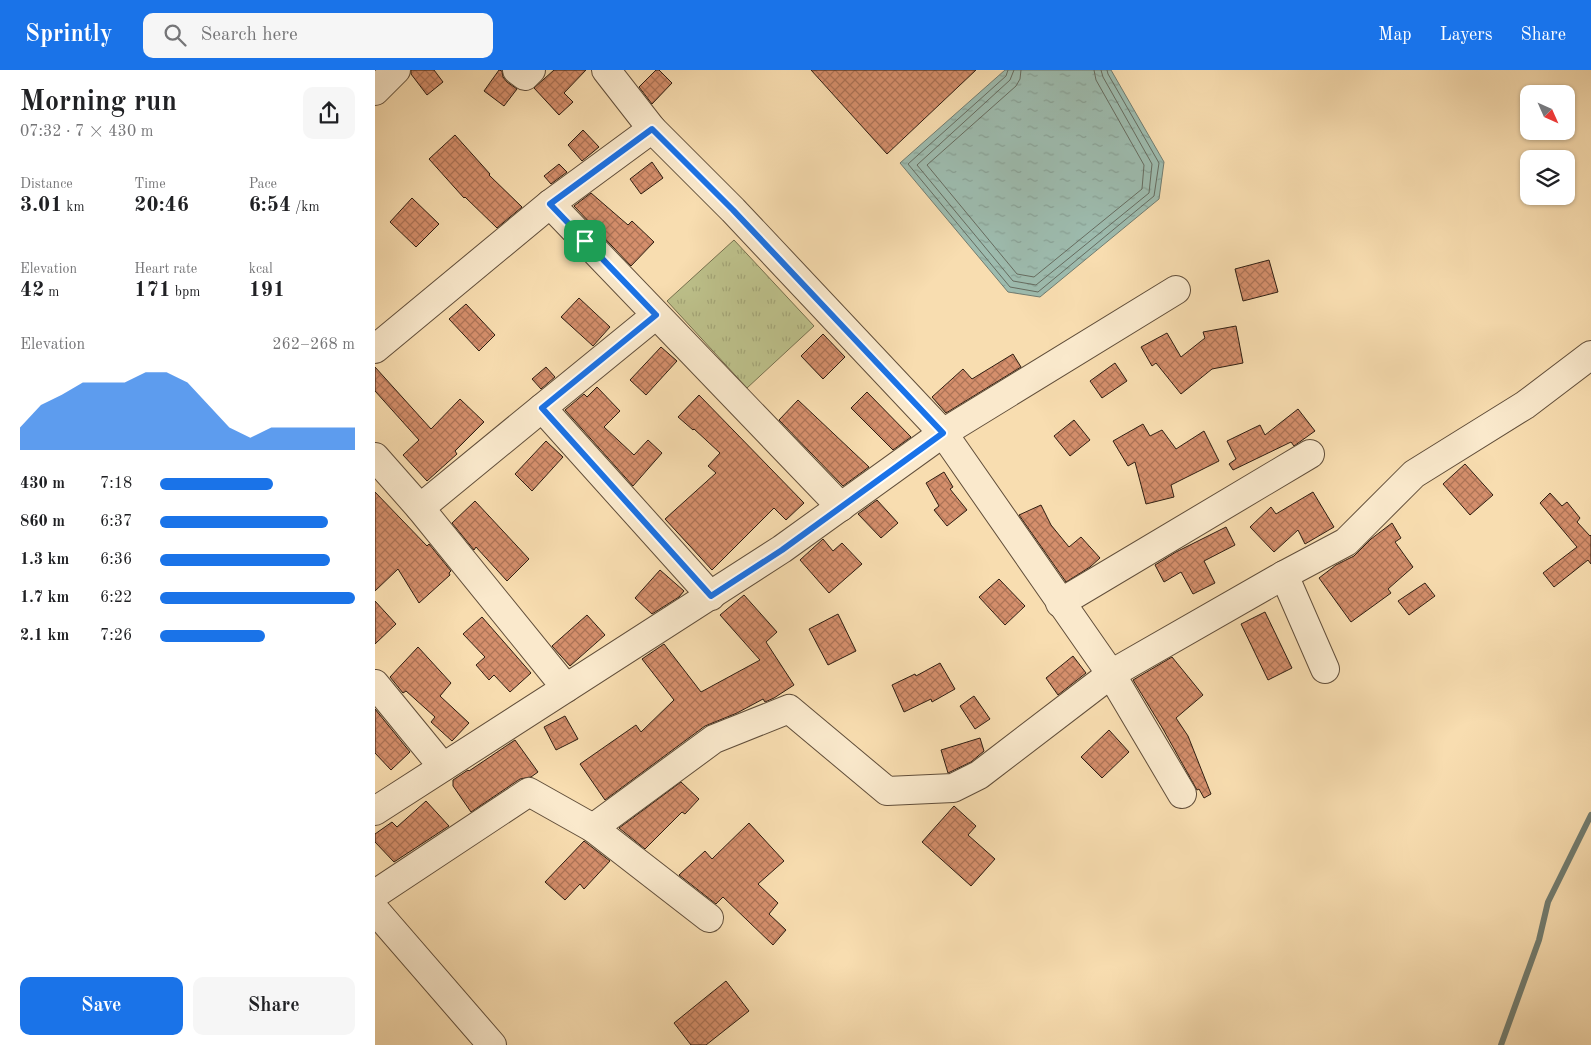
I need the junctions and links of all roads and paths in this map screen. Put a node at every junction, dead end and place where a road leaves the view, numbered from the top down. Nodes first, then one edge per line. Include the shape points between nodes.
1 (396, 70) edge
2 (517, 70) edge
3 (531, 70) edge
4 (606, 70) edge
5 (375, 91) edge
6 (652, 129) junction
7 (550, 204) junction
8 (1176, 290) dead end
9 (656, 315) junction
10 (375, 349) edge
11 (1591, 355) edge
12 (542, 408) junction
13 (943, 433) junction
14 (1310, 454) dead end
15 (375, 457) edge
16 (841, 507) junction
17 (420, 508) junction
18 (1284, 575) junction
19 (711, 596) junction
20 (1060, 603) junction
21 (1325, 669) dead end
22 (1111, 674) junction
23 (375, 684) edge
24 (566, 688) junction
25 (443, 767) junction
26 (1182, 794) dead end
27 (375, 810) edge
28 (593, 828) junction
29 (375, 894) edge
30 (375, 910) edge
31 (709, 918) dead end
32 (492, 1045) edge

1 - 5 street
2 - 3 street via 525,76
4 - 6 street
6 - 7 street
6 - 13 street via 733,210
7 - 9 street
7 - 10 street
8 - 13 street
9 - 12 street
9 - 16 street
11 - 18 street via 1525,405 1414,474 1346,542
12 - 17 street
12 - 19 street
13 - 16 street
13 - 20 street
14 - 20 street
15 - 17 street
16 - 19 street
17 - 24 street
18 - 21 street
18 - 22 street
19 - 24 street
20 - 22 street
22 - 26 street
22 - 28 street via 979,775 953,788 887,791 789,709 714,739
23 - 25 street
24 - 25 street
25 - 27 street
28 - 29 street via 529,792
28 - 31 street
30 - 32 street

